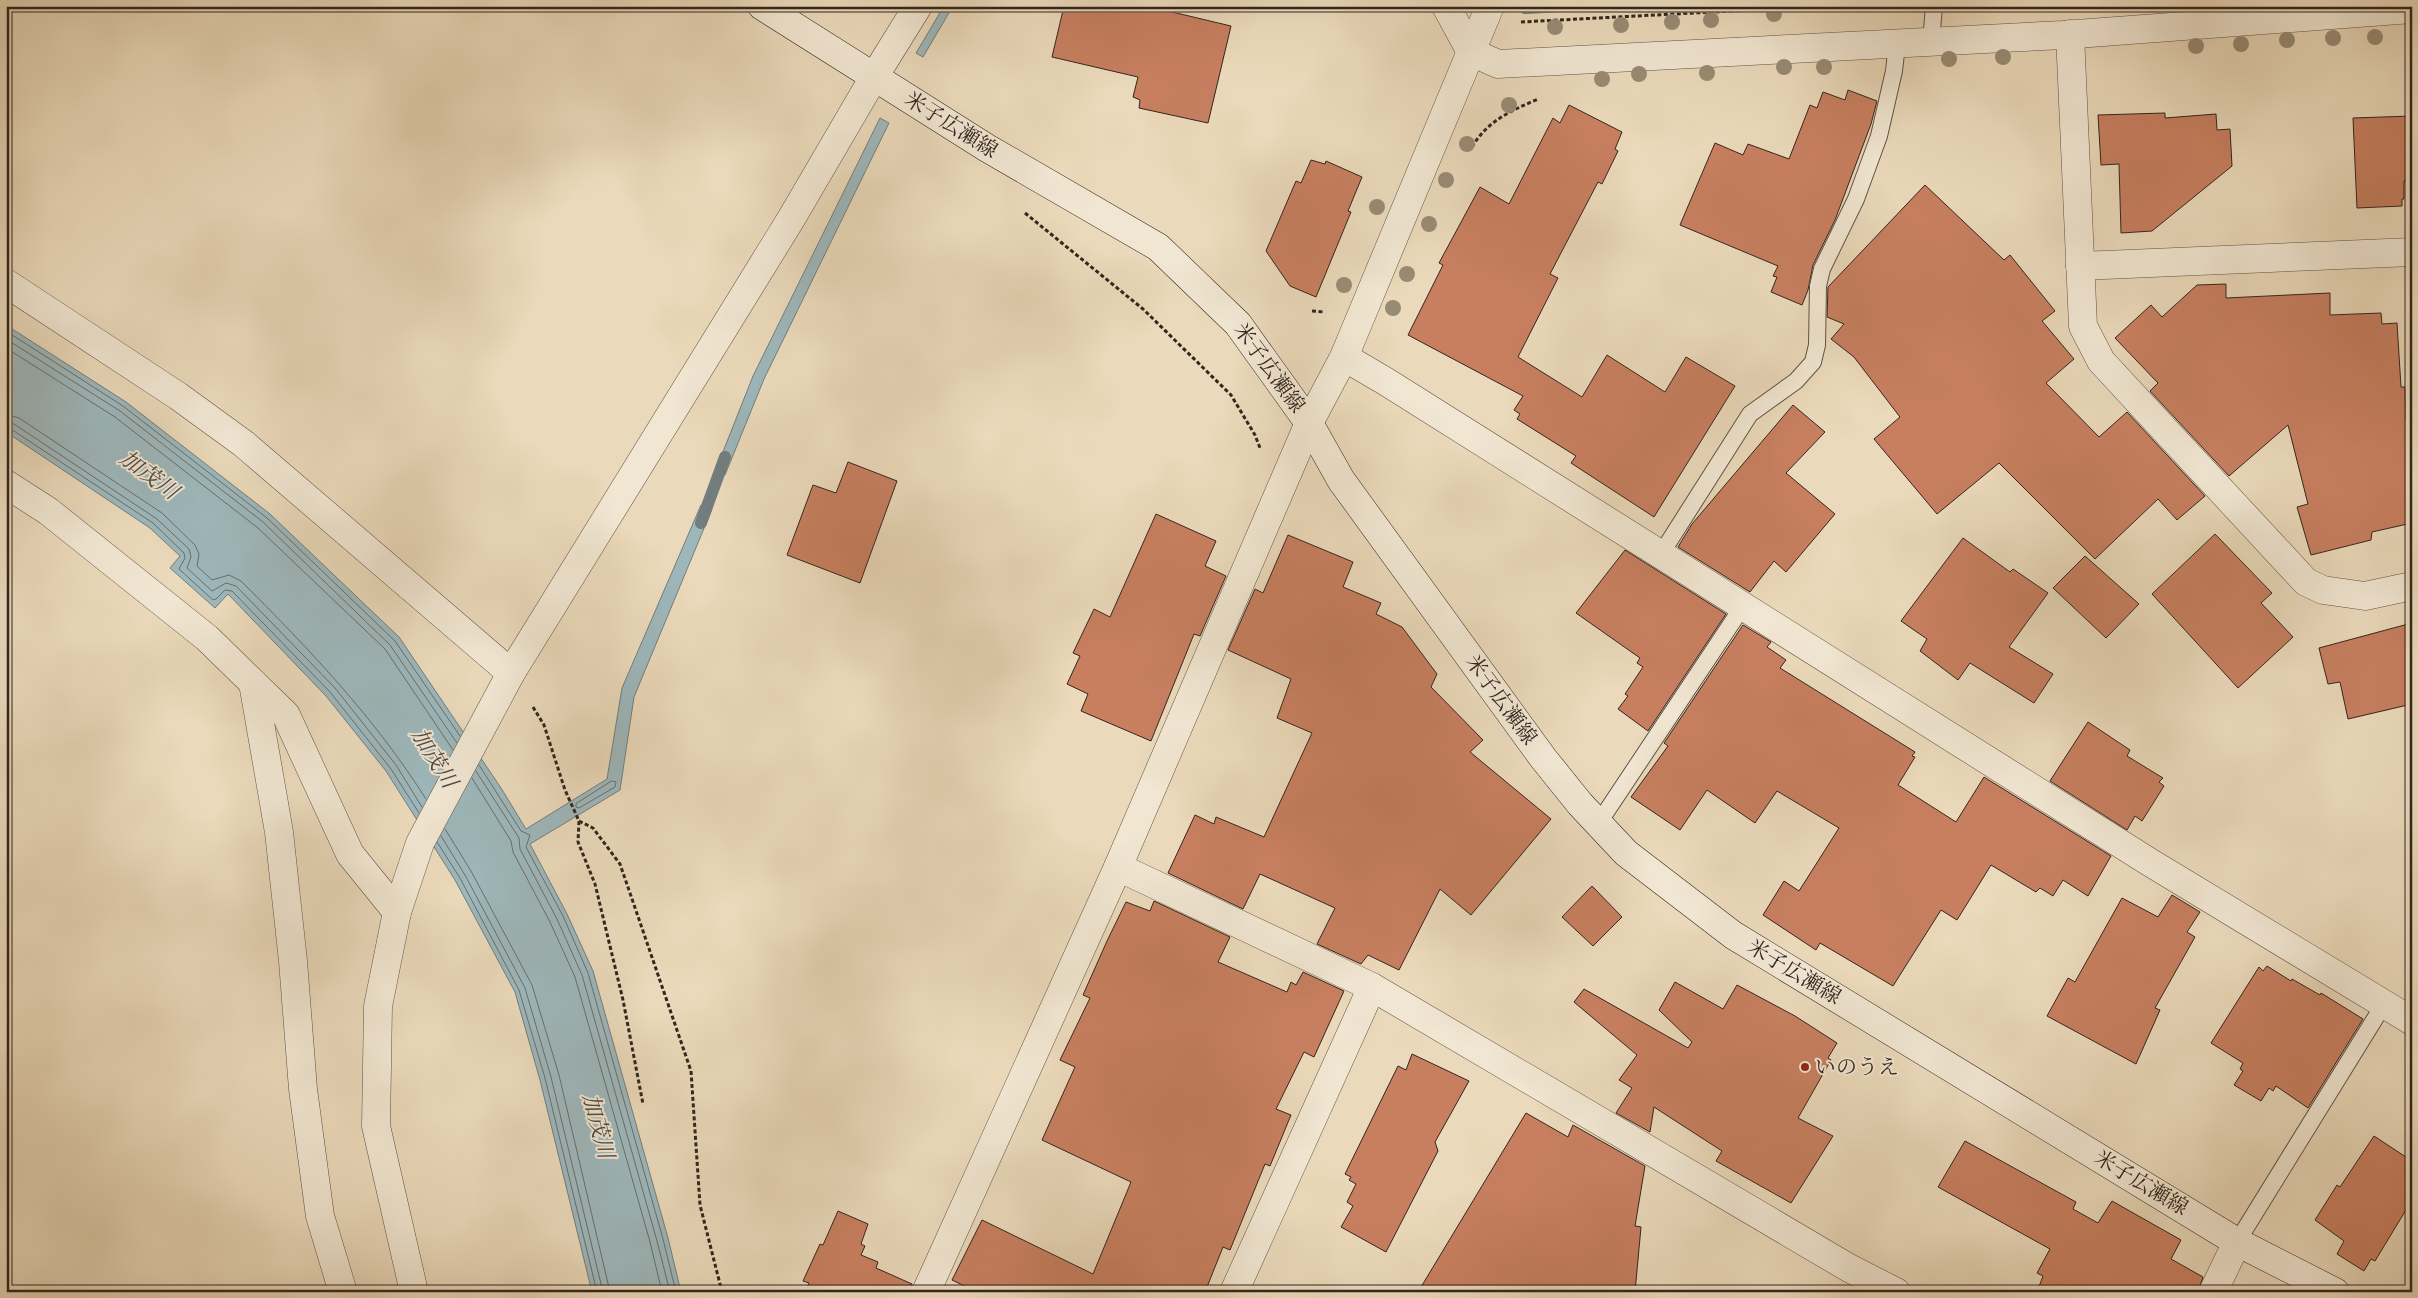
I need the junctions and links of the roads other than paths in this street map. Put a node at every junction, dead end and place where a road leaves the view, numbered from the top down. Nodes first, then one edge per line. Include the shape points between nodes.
1 (762, 6) edge
2 (918, 6) edge
3 (1446, 6) edge
4 (1490, 6) edge
5 (1934, 6) edge
6 (2412, 9) edge
7 (2070, 34) junction
8 (1931, 42) junction
9 (1897, 44) junction
10 (1472, 52) junction
11 (874, 77) junction
12 (2412, 252) edge
13 (2080, 266) junction
14 (6, 283) edge
15 (1344, 357) junction
16 (1309, 423) junction
17 (6, 484) edge
18 (1661, 554) junction
19 (2412, 586) edge
20 (1742, 606) junction
21 (511, 673) junction
22 (253, 683) junction
23 (1598, 824) junction
24 (1118, 867) junction
25 (397, 912) junction
26 (1372, 987) junction
27 (2384, 1004) junction
28 (2412, 1021) edge
29 (2237, 1242) junction
30 (343, 1292) edge
31 (414, 1292) edge
32 (926, 1292) edge
33 (1234, 1292) edge
34 (1896, 1292) edge
35 (2213, 1292) edge
36 (2335, 1292) edge

1 - 11 street, 米子広瀬線
2 - 11 street
3 - 10 street
4 - 10 street
5 - 8 lane
6 - 7 street
7 - 8 street
7 - 13 street
8 - 9 street
9 - 10 street via 1498,64
9 - 18 lane via 1879,136 1856,199 1822,270 1813,362 1796,381 1750,414
10 - 15 street
11 - 16 street, 米子広瀬線 via 987,148 1158,248 1238,324
11 - 21 street via 791,219
12 - 13 street
13 - 19 street via 2083,326 2101,360 2306,582 2323,590 2365,596
14 - 21 street via 178,396 244,444
15 - 16 street
15 - 18 street
16 - 23 street, 米子広瀬線 via 1341,480 1543,758
16 - 24 street
17 - 22 street via 48,511 208,638
18 - 20 street
20 - 23 lane
20 - 27 street via 2151,863
21 - 25 street via 420,843
22 - 25 street via 286,715 350,854
22 - 30 street via 280,832 303,1089 320,1216
23 - 29 street, 米子広瀬線 via 1626,853 1733,935
24 - 26 street
24 - 32 street
25 - 31 street via 378,1006 376,1126
26 - 33 street
26 - 34 street
27 - 28 street
27 - 29 lane
29 - 35 street
29 - 36 street, 米子広瀬線

